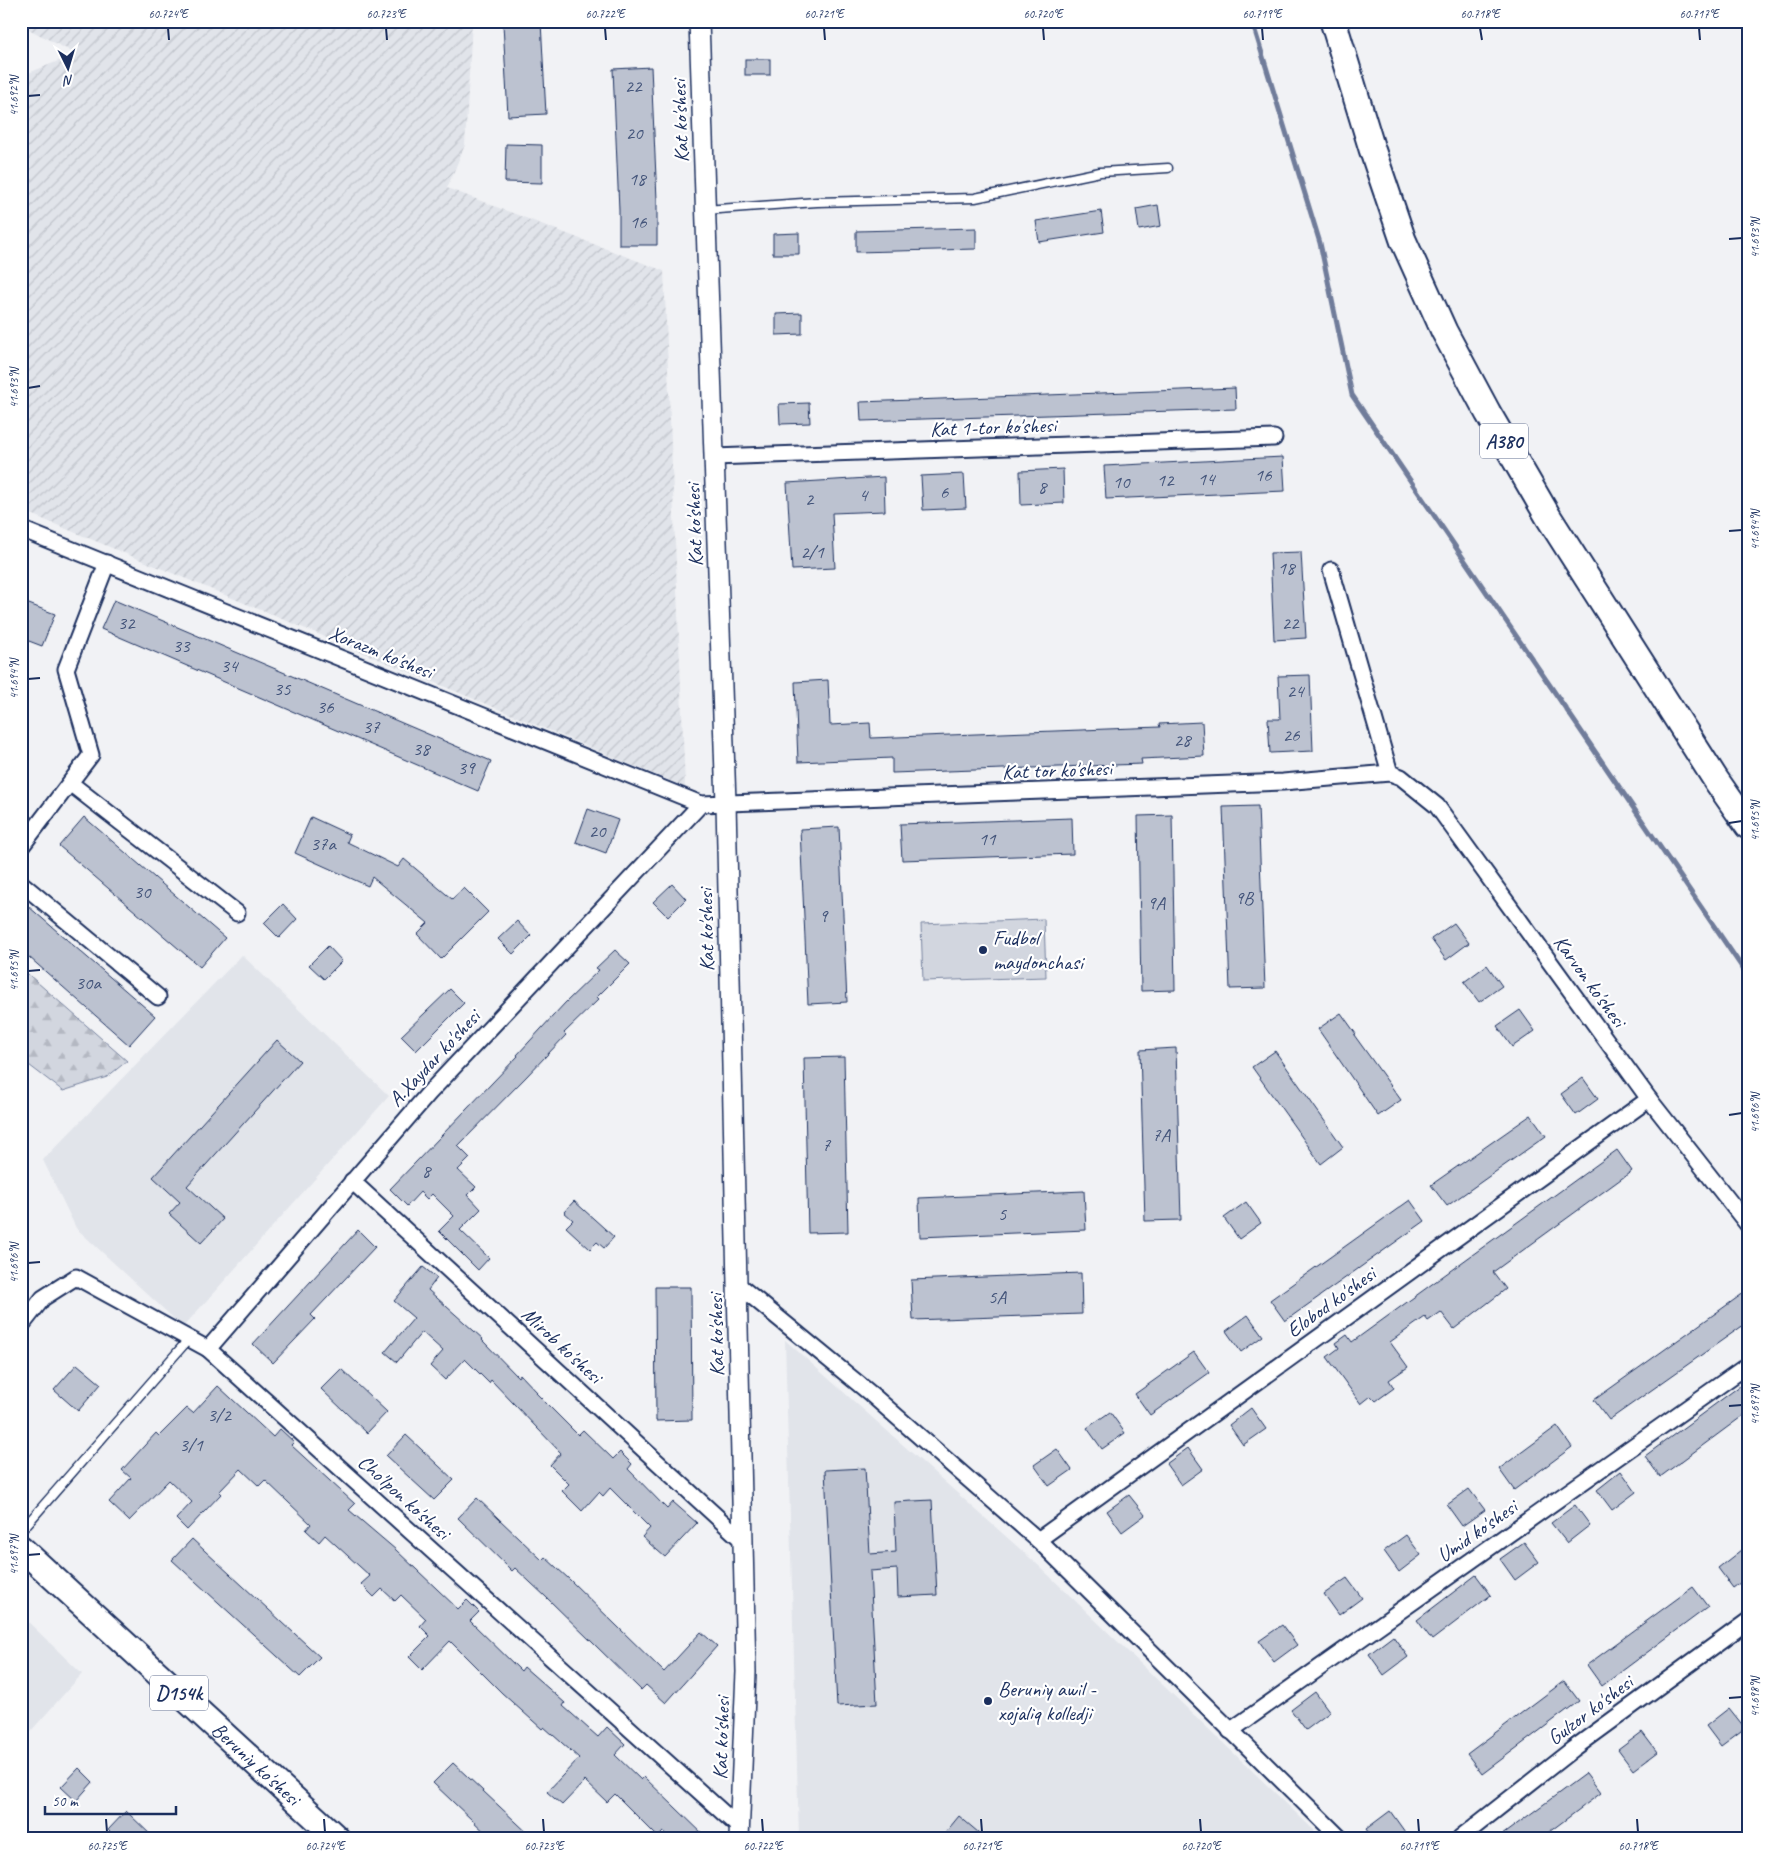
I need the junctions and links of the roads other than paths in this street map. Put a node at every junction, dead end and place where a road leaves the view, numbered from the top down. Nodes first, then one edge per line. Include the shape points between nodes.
1 (699, 21) edge
2 (1332, 21) edge
3 (1168, 168) dead end
4 (706, 210) junction
5 (1274, 438) dead end
6 (714, 457) junction
7 (21, 529) edge
8 (107, 563) junction
9 (1331, 570) dead end
10 (1390, 772) junction
11 (70, 783) junction
12 (701, 804) junction
13 (726, 804) junction
14 (1748, 826) edge
15 (21, 847) edge
16 (21, 883) edge
17 (236, 913) dead end
18 (158, 997) dead end
19 (1649, 1099) junction
20 (352, 1181) junction
21 (1748, 1225) edge
22 (737, 1284) junction
23 (21, 1326) edge
24 (188, 1340) junction
25 (208, 1349) junction
26 (1748, 1365) edge
27 (21, 1530) edge
28 (742, 1540) junction
29 (1038, 1540) junction
30 (21, 1548) edge
31 (1748, 1621) edge
32 (1230, 1731) junction
33 (739, 1833) edge
34 (337, 1838) edge
35 (1340, 1838) edge
36 (1460, 1838) edge

1 - 4 street, Kat ko'shesi
2 - 14 highway, A380 via 1403,240 1444,331 1548,518
3 - 4 lane via 1100,172 975,198 817,202
4 - 6 street, Kat ko'shesi
5 - 6 street, Kat 1-tor ko'shesi
6 - 13 street, Kat ko'shesi
7 - 8 street, Xorazm ko'shesi
8 - 11 street via 66,668 91,755
8 - 12 street, Xorazm ko'shesi
9 - 10 street
10 - 13 street, Kat tor ko'shesi via 1283,782
10 - 19 street, Karvon ko'shesi via 1437,806
11 - 15 street
11 - 17 street
12 - 13 street, Xorazm ko'shesi
12 - 20 street, A.Xaydar ko'shesi via 430,1093
13 - 22 street, Kat ko'shesi
16 - 18 street
19 - 21 street, Karvon ko'shesi
19 - 29 street, Elobod ko'shesi
20 - 25 street, A.Xaydar ko'shesi
20 - 28 street, Mirob ko'shesi
22 - 28 street, Kat ko'shesi
22 - 29 street via 871,1394
23 - 24 street, Cho'lpon ko'shesi via 43,1298 76,1277
24 - 25 street, Cho'lpon ko'shesi
24 - 27 lane
25 - 33 street, Cho'lpon ko'shesi
26 - 32 street, Umid ko'shesi
28 - 33 street, Kat ko'shesi via 746,1672
29 - 32 street
30 - 34 main road, Beruniy ko'shesi / D154k
31 - 36 street, Gulzor ko'shesi via 1573,1748
32 - 35 street

